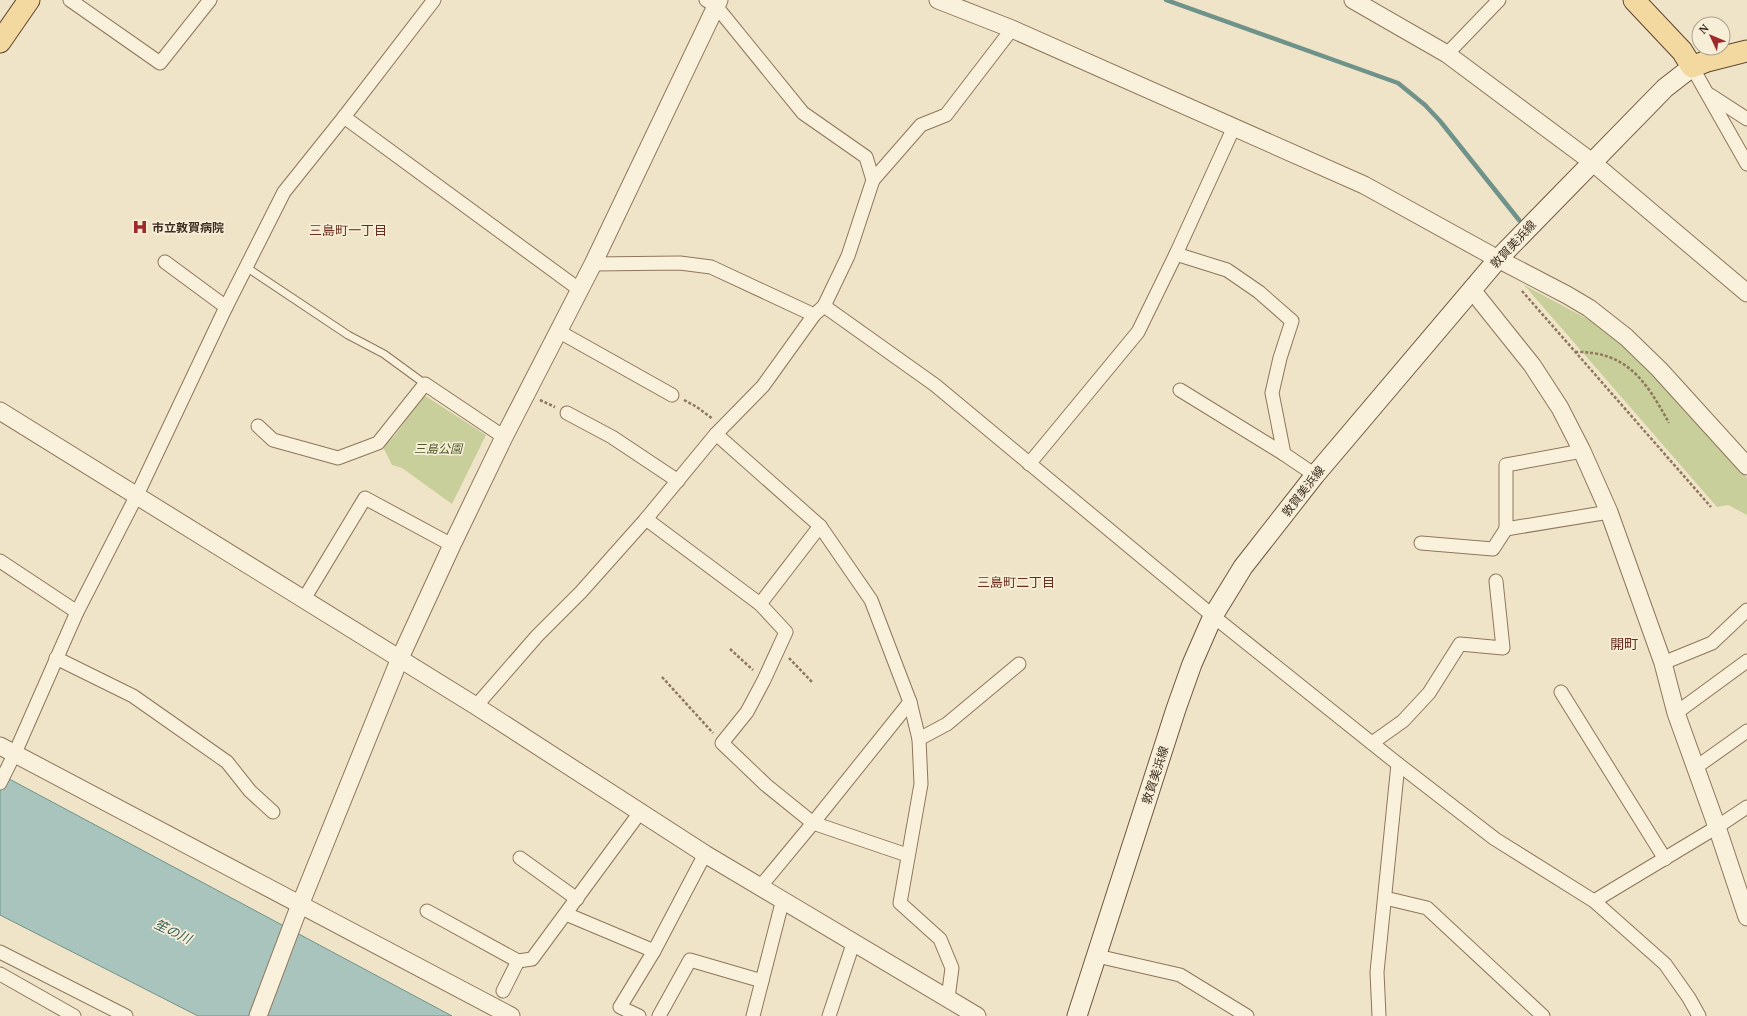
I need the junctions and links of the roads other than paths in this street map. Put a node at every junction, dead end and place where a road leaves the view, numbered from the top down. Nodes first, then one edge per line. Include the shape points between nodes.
1 (29, 0) edge
2 (70, 0) edge
3 (210, 0) edge
4 (434, 0) edge
5 (938, 0) edge
6 (1353, 0) edge
7 (1499, 0) edge
8 (1634, 0) edge
9 (714, 2) edge
10 (1012, 29) junction
11 (0, 42) edge
12 (1747, 51) edge
13 (1447, 54) junction
14 (1692, 66) junction
15 (1708, 94) junction
16 (344, 117) junction
17 (1747, 119) edge
18 (1234, 127) junction
19 (1592, 162) junction
20 (1747, 164) edge
21 (873, 180) junction
22 (1176, 254) junction
23 (1498, 260) junction
24 (165, 262) dead end
25 (593, 264) junction
26 (246, 267) junction
27 (580, 290) junction
28 (1472, 290) junction
29 (1747, 293) edge
30 (226, 307) junction
31 (819, 311) junction
32 (558, 331) junction
33 (425, 384) junction
34 (1180, 390) dead end
35 (672, 394) road end
36 (0, 411) edge
37 (566, 413) road end
38 (258, 426) dead end
39 (719, 430) junction
40 (504, 437) junction
41 (1582, 451) junction
42 (1284, 454) junction
43 (1029, 464) junction
44 (1747, 466) edge
45 (1315, 475) junction
46 (678, 481) junction
47 (137, 496) junction
48 (1610, 512) junction
49 (646, 519) junction
50 (820, 526) junction
51 (1506, 529) junction
52 (1421, 543) dead end
53 (452, 545) junction
54 (0, 561) edge
55 (1496, 581) dead end
56 (304, 599) junction
57 (760, 604) junction
58 (1747, 610) edge
59 (77, 612) junction
60 (1214, 616) junction
61 (56, 658) junction
62 (400, 658) junction
63 (1747, 661) edge
64 (1019, 664) dead end
65 (1663, 664) junction
66 (1561, 692) dead end
67 (910, 702) junction
68 (476, 706) junction
69 (1676, 713) junction
70 (1747, 731) edge
71 (919, 739) junction
72 (1372, 743) junction
73 (8, 755) edge
74 (1398, 764) junction
75 (1695, 768) junction
76 (0, 783) edge
77 (1747, 807) edge
78 (641, 811) junction
79 (273, 812) dead end
80 (813, 824) junction
81 (1717, 827) junction
82 (705, 854) junction
83 (907, 855) junction
84 (520, 858) dead end
85 (1664, 859) junction
86 (760, 887) junction
87 (1385, 898) junction
88 (576, 899) junction
89 (783, 899) junction
90 (1594, 901) junction
91 (298, 910) junction
92 (427, 911) dead end
93 (566, 914) junction
94 (1747, 917) edge
95 (854, 941) junction
96 (654, 951) junction
97 (0, 952) edge
98 (1097, 956) junction
99 (518, 962) junction
100 (0, 974) edge
101 (762, 981) junction
102 (503, 991) dead end
103 (948, 998) junction
104 (74, 1016) edge
105 (126, 1016) edge
106 (258, 1016) edge
107 (511, 1016) edge
108 (639, 1016) edge
109 (659, 1016) edge
110 (753, 1016) edge
111 (829, 1016) edge
112 (977, 1016) edge
113 (1077, 1016) edge
114 (1247, 1016) edge
115 (1379, 1016) edge
116 (1543, 1016) edge
117 (1699, 1016) edge

1 - 11 main road
2 - 3 street via 160,63
4 - 16 street
5 - 10 street
6 - 13 street
7 - 13 street
8 - 14 main road via 1682,51
9 - 21 street via 803,113 866,157
9 - 25 street
10 - 18 street
10 - 21 street via 946,115 921,125
12 - 14 main road
13 - 19 street
14 - 15 street
14 - 19 main road, 敦賀美浜線 via 1665,88
15 - 17 street
15 - 20 street
16 - 26 street via 284,192
16 - 27 street
18 - 22 street
18 - 23 street via 1364,185
19 - 23 main road, 敦賀美浜線
19 - 29 street
21 - 31 street via 848,256
22 - 42 street via 1226,270 1259,292 1292,321 1272,393
22 - 43 street via 1138,332
23 - 28 main road, 敦賀美浜線
23 - 44 street via 1590,308 1613,325 1659,369
24 - 30 street
25 - 27 street
25 - 31 street via 680,263 711,267
26 - 30 street
26 - 33 lane via 348,335 384,354
27 - 32 street
28 - 41 street via 1532,365 1560,408
28 - 45 main road, 敦賀美浜線
30 - 47 street
31 - 39 street via 763,386
31 - 43 street via 935,385
32 - 35 street
32 - 40 street
33 - 38 street via 378,443 338,458 273,440
33 - 40 street
34 - 42 street
36 - 47 street
37 - 46 street via 612,437
39 - 46 street
39 - 50 street
40 - 53 street
41 - 48 street
41 - 51 street via 1506,465
42 - 45 street
43 - 60 street
45 - 60 main road, 敦賀美浜線 via 1243,567
46 - 49 street
47 - 56 street
47 - 59 street
48 - 51 street
48 - 65 street
49 - 57 street
49 - 68 street
50 - 57 street
50 - 67 street via 871,600
51 - 52 street via 1493,549
53 - 56 street via 365,498
53 - 62 street
54 - 59 street
55 - 72 street via 1503,648 1460,644 1429,693 1403,721
56 - 62 street
57 - 80 street via 786,632 747,712 722,744
58 - 65 street via 1712,643
59 - 61 street
60 - 72 street
60 - 98 main road, 敦賀美浜線 via 1192,664 1176,709
61 - 73 street
61 - 79 street via 133,696 227,762 250,791
62 - 68 street
62 - 91 street
63 - 69 street
64 - 71 street via 947,724
65 - 69 street
66 - 85 street
67 - 71 street
67 - 80 street
68 - 78 street
69 - 75 street
70 - 75 street
71 - 83 street via 921,784
72 - 74 street
73 - 76 street
73 - 91 street
74 - 87 street
74 - 90 street via 1495,839
75 - 81 street
77 - 81 street
78 - 82 street
78 - 88 street
80 - 83 street
80 - 86 street
81 - 85 street
81 - 94 street
82 - 86 street
82 - 96 street
83 - 103 street via 900,903 940,939 952,968
84 - 88 street
85 - 90 street
86 - 89 street
87 - 115 street via 1377,972
87 - 116 street via 1427,908
88 - 93 street
89 - 95 street
89 - 101 street
90 - 117 street via 1664,964
91 - 106 street
91 - 107 street
92 - 99 street
93 - 96 street
93 - 99 street via 532,959
95 - 103 street
95 - 111 street
96 - 108 street via 620,1007
97 - 105 street
98 - 113 main road, 敦賀美浜線
98 - 114 street via 1180,975
99 - 102 street
100 - 104 street
101 - 109 street via 690,960
101 - 110 street
103 - 112 street

